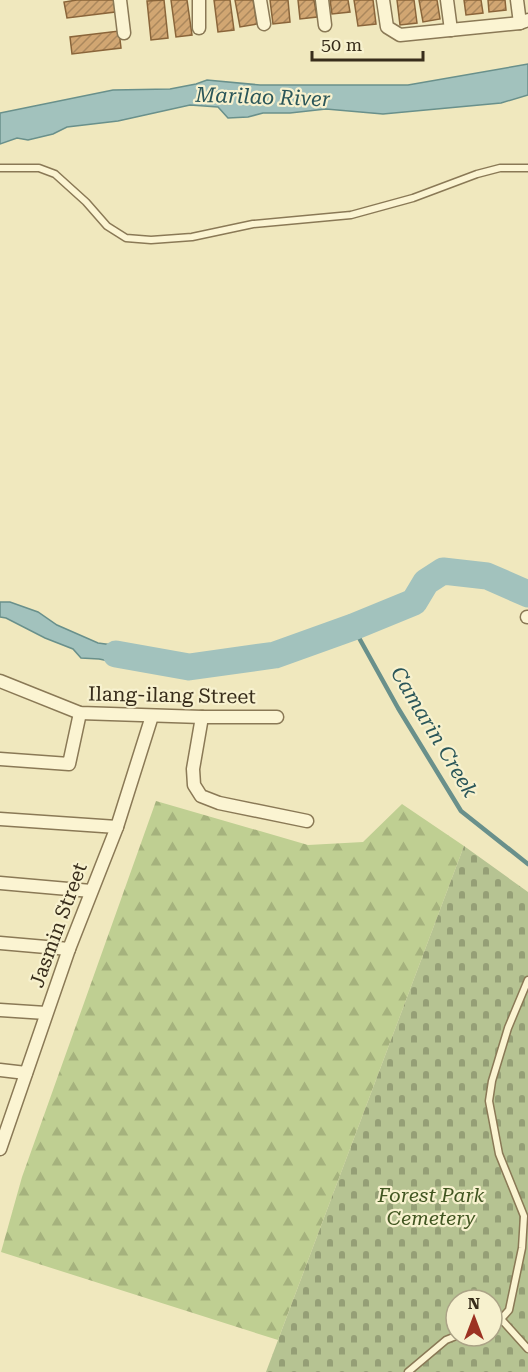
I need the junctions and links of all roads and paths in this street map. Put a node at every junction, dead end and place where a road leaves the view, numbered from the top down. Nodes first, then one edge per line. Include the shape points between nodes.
1 (120, 0) edge
2 (199, 0) edge
3 (260, 0) edge
4 (322, 0) edge
5 (383, 0) edge
6 (447, 0) edge
7 (517, 0) edge
8 (524, 22) edge
9 (264, 24) dead end
10 (325, 25) dead end
11 (199, 28) dead end
12 (451, 30) junction
13 (124, 33) dead end
14 (0, 168) edge
15 (528, 168) edge
16 (0, 681) edge
17 (80, 713) junction
18 (152, 716) junction
19 (202, 717) junction
20 (278, 717) dead end
21 (0, 759) edge
22 (0, 819) edge
23 (307, 821) dead end
24 (117, 827) junction
25 (0, 883) edge
26 (91, 891) junction
27 (0, 943) edge
28 (69, 948) junction
29 (528, 980) edge
30 (0, 1010) edge
31 (46, 1013) junction
32 (0, 1070) edge
33 (26, 1073) junction
34 (0, 1149) edge
35 (504, 1315) edge
36 (504, 1322) edge
37 (444, 1342) edge
38 (528, 1350) edge
39 (408, 1372) edge

1 - 13 street
2 - 11 street
3 - 9 street
4 - 10 street
5 - 12 street via 387,27 400,36
6 - 12 street
7 - 8 street
8 - 12 street
14 - 15 lane via 39,168 56,174 107,226 126,238 151,240 351,215 413,198 477,174 500,168
16 - 17 street, Ilang-ilang Street
17 - 18 street, Ilang-ilang Street
17 - 21 street via 69,764
18 - 19 street, Ilang-ilang Street
18 - 24 street, Jasmin Street
19 - 20 street, Ilang-ilang Street
19 - 23 street via 193,769 194,785 201,796
22 - 24 street
24 - 26 street, Jasmin Street
25 - 26 street
26 - 28 street, Jasmin Street
27 - 28 street
28 - 31 street, Jasmin Street
29 - 35 lane via 508,1029 489,1101 499,1154 524,1216 522,1248
30 - 31 street
31 - 33 street, Jasmin Street
32 - 33 street
33 - 34 street, Jasmin Street
36 - 38 lane
37 - 39 lane

